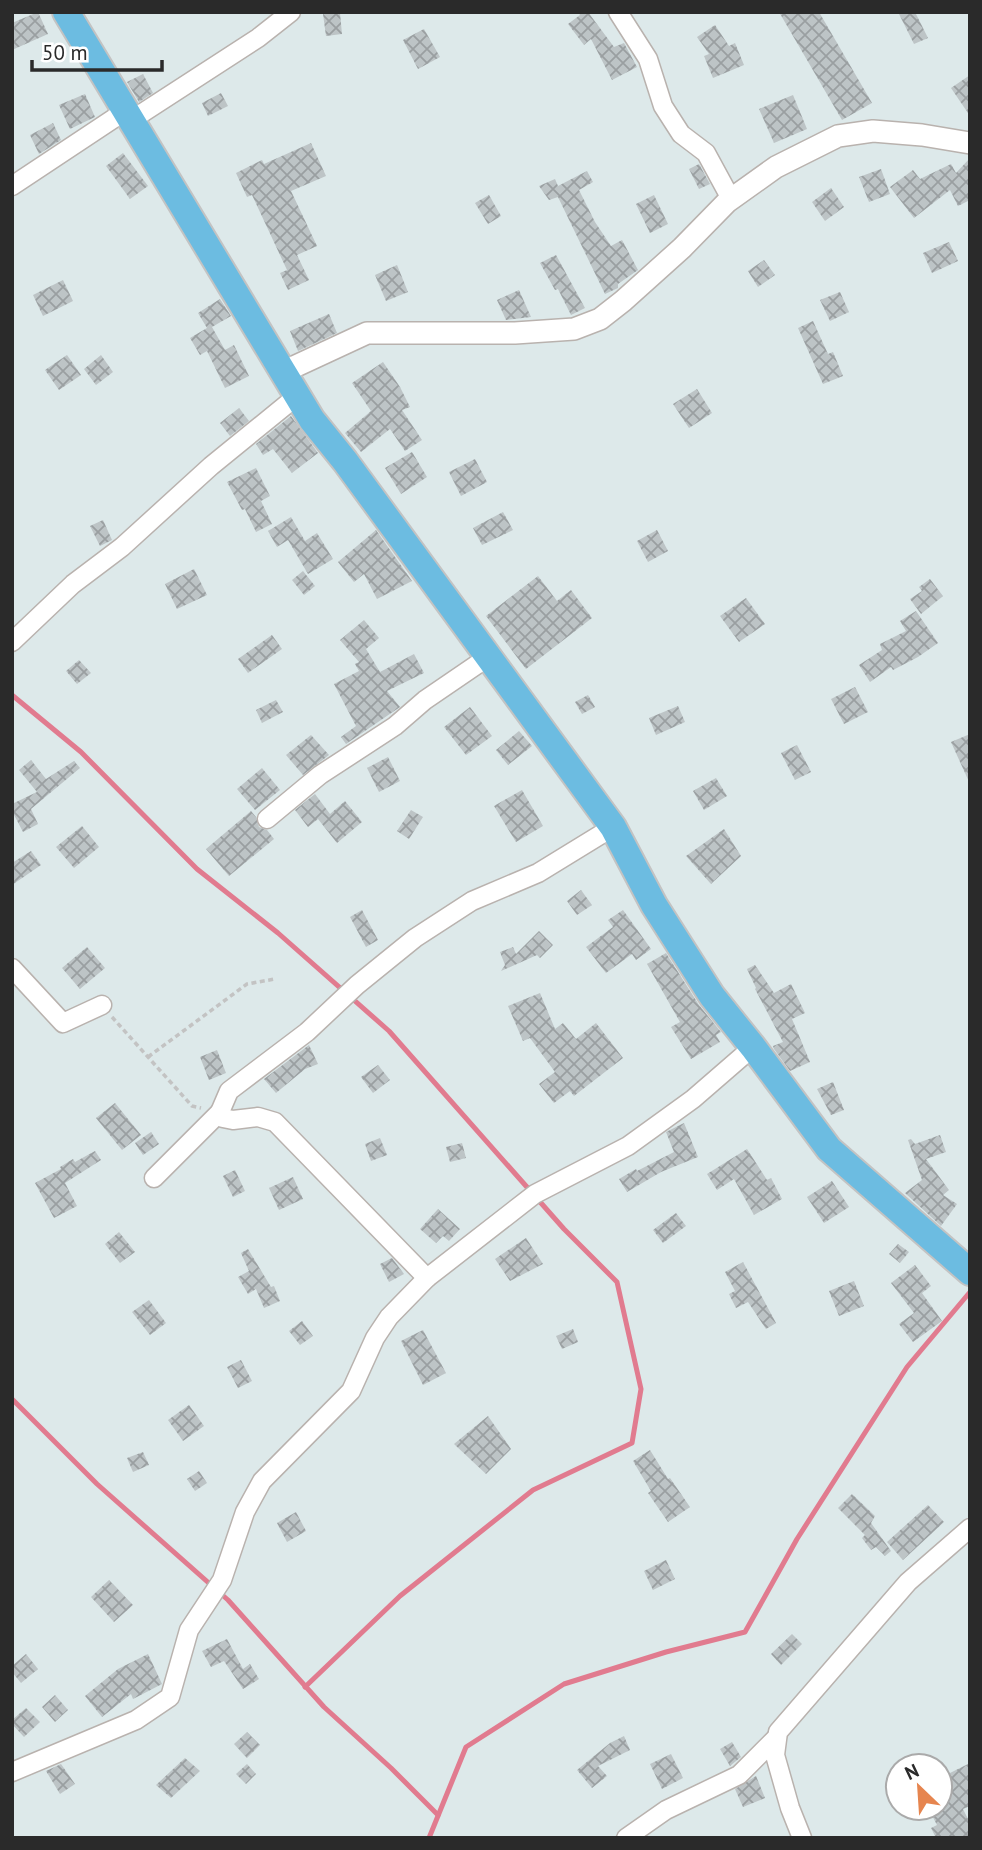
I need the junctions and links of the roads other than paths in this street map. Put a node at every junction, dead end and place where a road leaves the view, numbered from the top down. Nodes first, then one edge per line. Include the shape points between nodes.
1 (66, 12) edge
2 (291, 12) edge
3 (618, 12) edge
4 (127, 116) junction
5 (970, 143) edge
6 (12, 186) edge
7 (731, 199) junction
8 (283, 372) junction
9 (297, 396) junction
10 (12, 642) edge
11 (488, 657) junction
12 (267, 819) dead end
13 (613, 827) junction
14 (12, 968) edge
15 (102, 1006) road end
16 (753, 1047) junction
17 (220, 1112) junction
18 (154, 1178) dead end
19 (970, 1272) edge
20 (427, 1278) junction
21 (970, 1528) edge
22 (777, 1737) junction
23 (12, 1772) edge
24 (626, 1838) edge
25 (802, 1838) edge

1 - 4 main road
2 - 4 street via 258,38
3 - 7 street via 648,59 663,106 681,134 706,153
4 - 6 street
4 - 8 main road
5 - 7 street via 873,131 838,136 776,167
7 - 8 street via 623,301 574,329 367,334
8 - 9 main road
9 - 10 street via 73,584
9 - 11 main road
11 - 12 street via 320,775
11 - 13 main road
13 - 16 main road via 654,905 712,996
13 - 17 street via 538,873 472,901 415,938 307,1032 229,1091
14 - 15 street via 63,1023
16 - 19 main road via 829,1149
16 - 20 street via 693,1099 628,1146 535,1195
17 - 18 street
17 - 20 street via 223,1118 233,1120 258,1117 275,1122
20 - 23 street via 374,1338 351,1391 262,1481 245,1512 222,1580 189,1630 170,1697 136,1720
21 - 22 street via 908,1583
22 - 24 street via 739,1775 666,1810
22 - 25 street via 775,1755

